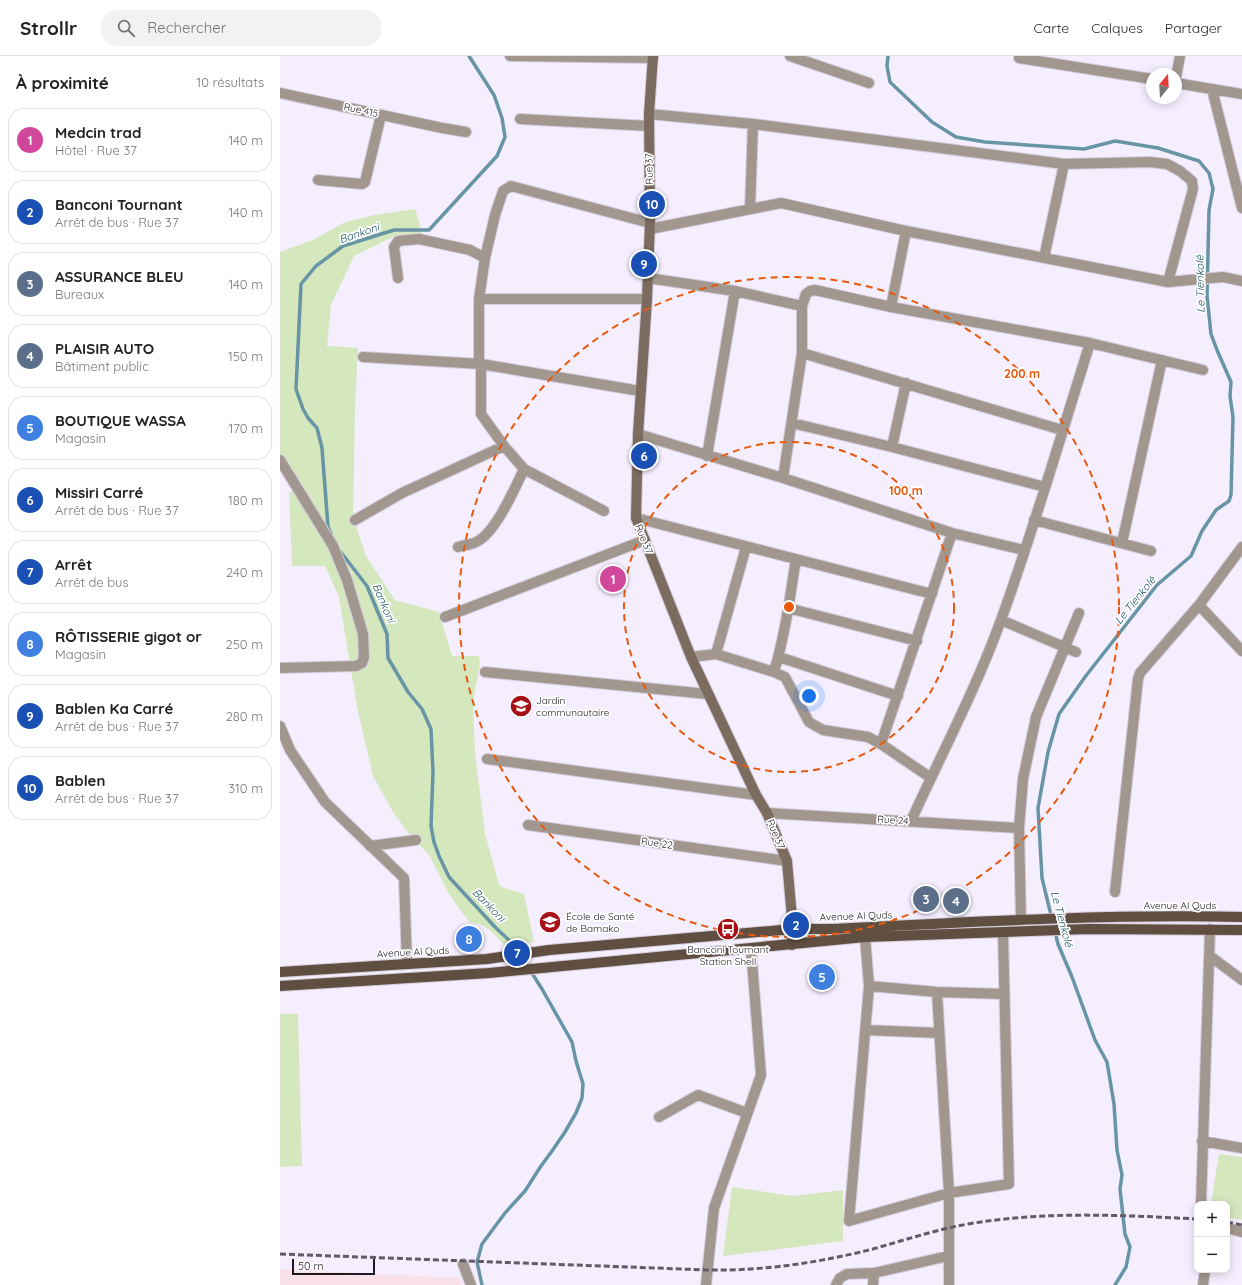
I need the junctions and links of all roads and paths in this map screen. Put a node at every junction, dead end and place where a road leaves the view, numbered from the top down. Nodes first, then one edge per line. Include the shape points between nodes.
1 (510, 56) edge
2 (790, 56) edge
3 (1180, 56) edge
4 (653, 57) edge
5 (1019, 58) dead end
6 (1178, 68) edge
7 (1146, 78) edge
8 (869, 83) dead end
9 (1182, 84) edge
10 (1212, 89) junction
11 (280, 93) edge
12 (1242, 94) edge
13 (649, 114) junction
14 (381, 115) junction
15 (520, 119) dead end
16 (753, 124) junction
17 (649, 126) junction
18 (466, 132) dead end
19 (1064, 164) junction
20 (318, 180) dead end
21 (750, 208) junction
22 (1242, 208) edge
23 (650, 226) junction
24 (906, 231) junction
25 (485, 258) junction
26 (1044, 258) junction
27 (398, 278) dead end
28 (648, 278) junction
29 (1242, 281) edge
30 (1168, 282) junction
31 (735, 291) junction
32 (479, 299) junction
33 (647, 299) junction
34 (802, 306) junction
35 (892, 307) junction
36 (1090, 343) junction
37 (802, 353) junction
38 (363, 357) dead end
39 (1162, 360) junction
40 (480, 364) junction
41 (1203, 370) dead end
42 (906, 383) junction
43 (640, 391) junction
44 (792, 423) junction
45 (1062, 430) junction
46 (638, 434) junction
47 (504, 446) junction
48 (892, 447) junction
49 (707, 456) junction
50 (280, 460) edge
51 (524, 469) junction
52 (784, 478) junction
53 (1045, 487) junction
54 (604, 511) dead end
55 (636, 518) junction
56 (355, 520) dead end
57 (1034, 520) junction
58 (952, 533) junction
59 (645, 540) junction
60 (1122, 543) junction
61 (746, 546) junction
62 (458, 547) dead end
63 (1242, 547) edge
64 (1024, 550) junction
65 (1151, 551) dead end
66 (796, 560) junction
67 (932, 594) junction
68 (1199, 605) junction
69 (788, 608) junction
70 (1079, 613) dead end
71 (445, 617) dead end
72 (1000, 620) junction
73 (917, 641) junction
74 (1064, 647) junction
75 (1242, 651) edge
76 (1076, 652) dead end
77 (716, 654) junction
78 (779, 656) junction
79 (691, 657) junction
80 (280, 668) edge
81 (485, 672) dead end
82 (774, 672) junction
83 (708, 694) junction
84 (898, 696) junction
85 (280, 726) edge
86 (882, 744) junction
87 (285, 750) edge
88 (487, 759) dead end
89 (931, 778) junction
90 (756, 795) junction
91 (766, 813) junction
92 (911, 822) junction
93 (528, 825) dead end
94 (1019, 828) junction
95 (416, 840) dead end
96 (370, 846) junction
97 (786, 861) junction
98 (1115, 892) dead end
99 (1242, 917) edge
100 (1021, 920) junction
101 (793, 929) junction
102 (1210, 929) junction
103 (1242, 930) edge
104 (1003, 932) junction
105 (865, 937) junction
106 (792, 944) junction
107 (751, 949) junction
108 (1210, 956) junction
109 (407, 964) junction
110 (280, 972) edge
111 (1242, 980) edge
112 (280, 986) edge
113 (869, 986) junction
114 (937, 992) junction
115 (1004, 994) junction
116 (865, 1030) junction
117 (939, 1033) junction
118 (747, 1114) junction
119 (659, 1117) dead end
120 (1202, 1141) junction
121 (1242, 1148) edge
122 (949, 1193) junction
123 (1201, 1201) edge
124 (1230, 1229) edge
125 (1242, 1232) edge
126 (948, 1256) junction
127 (463, 1264) dead end
128 (874, 1273) junction
129 (1205, 1273) edge
130 (471, 1285) edge
131 (706, 1285) edge
132 (836, 1285) edge
133 (874, 1285) edge
134 (948, 1285) edge
135 (1203, 1285) edge

1 - 4 street
2 - 8 street
3 - 6 street
4 - 13 main road, Rue 37
5 - 7 street
9 - 10 street
10 - 12 street
10 - 22 street
11 - 14 street, Rue 415
13 - 16 street
13 - 17 main road, Rue 37
14 - 18 street, Rue 415
14 - 20 street via 365,182 362,184
15 - 17 street
16 - 19 street
16 - 21 street
17 - 23 main road, Rue 37
19 - 26 street
19 - 30 street via 1167,164 1192,181 1193,189
21 - 23 street
21 - 24 street via 781,202
23 - 25 street via 511,186 503,191
23 - 28 main road, Rue 37
24 - 26 street
24 - 35 street
25 - 27 street via 470,250 419,239 398,241 394,247
25 - 32 street
26 - 30 street
28 - 31 street
28 - 33 main road, Rue 37
29 - 30 street via 1223,277
31 - 34 street
31 - 49 street
32 - 33 street
32 - 40 street
33 - 43 main road, Rue 37
34 - 35 street via 806,294 815,290
34 - 37 street
35 - 36 street
36 - 39 street
36 - 45 street
37 - 42 street
37 - 44 street
38 - 40 street
39 - 41 street
39 - 60 street
40 - 43 street
40 - 47 street via 481,414
42 - 45 street
42 - 48 street
43 - 46 main road, Rue 37
44 - 48 street
44 - 52 street
45 - 53 street
46 - 49 street
46 - 55 main road, Rue 37
47 - 51 street
47 - 56 street via 402,493
48 - 53 street
49 - 52 street
50 - 80 street via 333,546 347,580 363,634 364,657 362,663 356,666
51 - 54 street
51 - 62 street via 490,530 477,542
52 - 58 street
53 - 57 street
55 - 59 main road, Rue 37
55 - 61 street
57 - 60 street
57 - 64 street
58 - 64 street
58 - 67 street
59 - 71 street
59 - 79 main road, Rue 37
60 - 65 street
61 - 66 street
61 - 77 street
63 - 68 street
64 - 72 street
66 - 67 street
66 - 69 street
67 - 73 street
68 - 75 street
68 - 98 street via 1140,673 1138,679
69 - 73 street
69 - 78 street
70 - 74 street
72 - 74 street
72 - 89 street via 980,672
73 - 84 street
74 - 76 street
74 - 94 street via 1036,717 1023,779
77 - 79 street
77 - 82 street
78 - 82 street
78 - 84 street
79 - 83 main road, Rue 37
81 - 83 street
82 - 86 street via 785,677 809,722 816,727 868,737
83 - 90 main road, Rue 37
84 - 86 street
85 - 87 street
86 - 89 street
87 - 96 street via 325,802
88 - 90 street
89 - 92 street
90 - 91 main road, Rue 37
91 - 92 street, Rue 24
91 - 97 main road, Rue 37
92 - 94 street, Rue 24
93 - 97 street, Rue 22
94 - 100 street
95 - 96 street
96 - 109 street via 404,878
97 - 101 main road, Rue 37
99 - 100 main road, Avenue Al Quds via 1086,917
100 - 101 main road, Avenue Al Quds
101 - 106 main road, Rue 37
101 - 109 main road, Avenue Al Quds via 549,950 487,959
102 - 103 main road
102 - 104 main road via 1088,928
102 - 108 street
104 - 105 main road
104 - 115 street
105 - 106 main road
105 - 113 street
106 - 107 main road
107 - 112 main road via 490,973
107 - 118 street via 761,1076
108 - 111 street
108 - 120 street
109 - 110 main road, Avenue Al Quds
113 - 114 street
113 - 116 street
114 - 115 street
114 - 117 street
115 - 122 street via 1009,1184
116 - 117 street
116 - 122 street via 849,1222
117 - 122 street
118 - 119 street via 698,1095
118 - 131 street via 714,1208
120 - 121 street
120 - 123 street
122 - 126 street
124 - 125 street
126 - 128 street
126 - 134 street
127 - 130 street
128 - 132 street via 847,1274 840,1278
128 - 133 street
129 - 135 street

